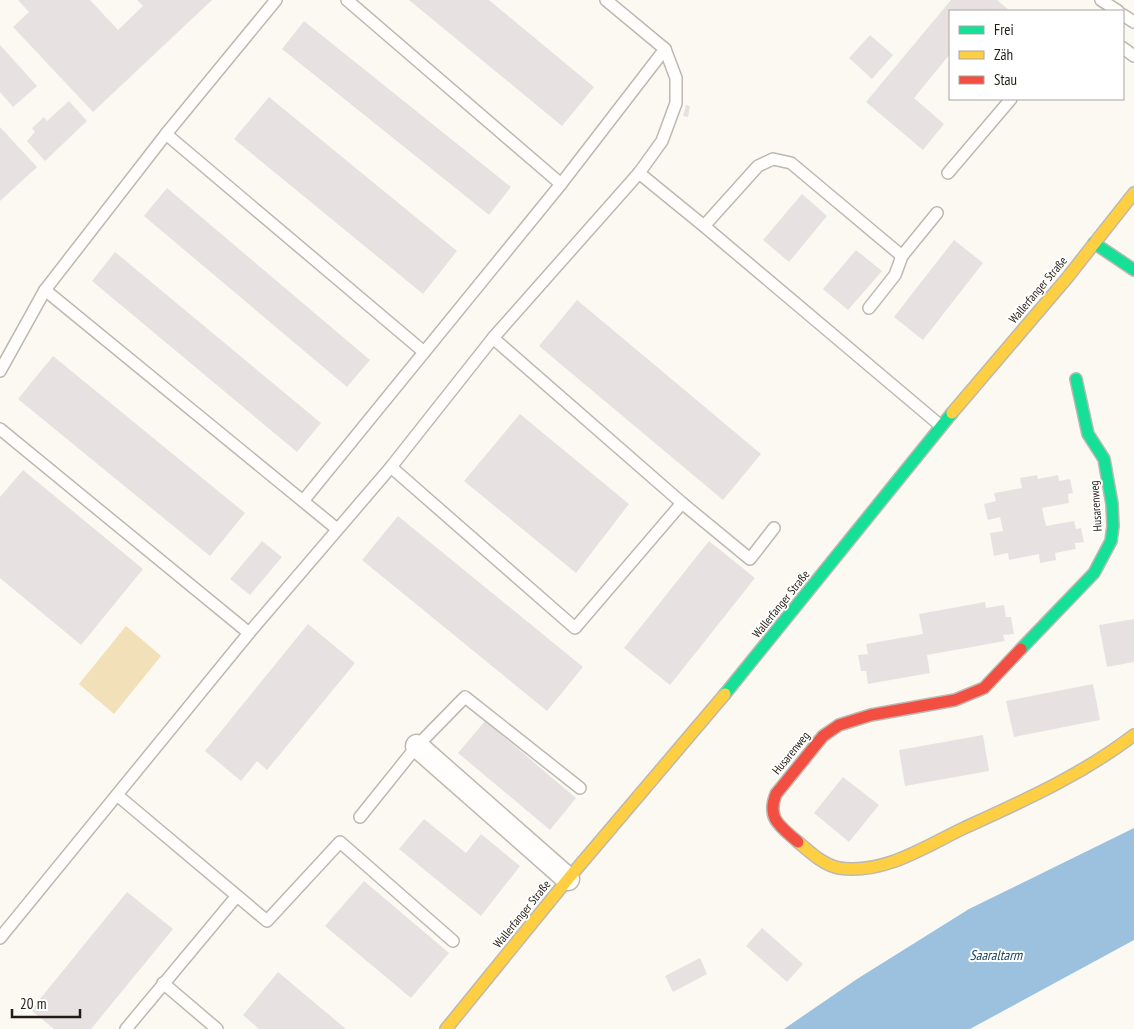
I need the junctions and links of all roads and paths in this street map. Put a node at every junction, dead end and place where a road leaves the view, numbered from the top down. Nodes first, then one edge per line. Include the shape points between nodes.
1 (276, 0) edge
2 (347, 0) edge
3 (606, 0) edge
4 (1101, 0) edge
5 (1116, 10) edge
6 (665, 49) junction
7 (1009, 100) edge
8 (166, 134) junction
9 (639, 173) junction
10 (948, 173) dead end
11 (561, 184) junction
12 (1134, 193) edge
13 (938, 213) dead end
14 (1118, 213) junction
15 (1129, 222) dead end
16 (704, 226) junction
17 (1094, 243) junction
18 (902, 256) junction
19 (1134, 270) edge
20 (45, 290) junction
21 (869, 308) dead end
22 (493, 338) junction
23 (424, 352) junction
24 (0, 371) edge
25 (1076, 379) dead end
26 (941, 426) junction
27 (0, 429) edge
28 (390, 467) junction
29 (303, 501) junction
30 (682, 502) junction
31 (774, 528) dead end
32 (859, 528) junction
33 (338, 529) junction
34 (250, 633) junction
35 (1134, 735) edge
36 (417, 746) junction
37 (580, 788) dead end
38 (117, 795) junction
39 (360, 817) dead end
40 (568, 879) junction
41 (236, 897) junction
42 (0, 938) edge
43 (453, 941) dead end
44 (163, 983) junction
45 (126, 1029) edge
46 (217, 1029) edge
47 (446, 1029) edge
48 (460, 1029) edge

1 - 8 lane
2 - 11 lane
3 - 6 lane
4 - 5 lane
6 - 9 lane via 676,78 676,102 662,141
6 - 11 lane
7 - 10 lane
8 - 20 lane
8 - 23 lane
9 - 16 lane
9 - 22 lane
11 - 23 lane
12 - 14 street, Wallerfanger Straße
13 - 18 lane
14 - 15 street
14 - 17 street, Wallerfanger Straße
16 - 18 lane via 758,166 773,159 791,164
16 - 26 lane
17 - 19 street
17 - 26 street, Wallerfanger Straße
18 - 21 lane via 895,275
20 - 24 lane
20 - 29 lane
22 - 28 lane
22 - 30 lane
23 - 29 lane
25 - 35 street, Husarenweg via 1088,434 1104,459 1112,504 1110,541 1094,573 984,688 956,700 855,719 828,732 776,794 771,811 786,832 833,866 881,865 1032,797 1098,762
26 - 32 street, Wallerfanger Straße
27 - 34 lane
28 - 30 lane via 575,628
28 - 33 lane
29 - 33 lane
30 - 31 lane via 750,559
32 - 40 street, Wallerfanger Straße via 755,659
32 - 48 lane via 858,539
33 - 34 lane
34 - 38 lane
36 - 37 lane via 465,696
36 - 39 lane
36 - 40 street
38 - 41 lane
38 - 42 lane
40 - 47 street, Wallerfanger Straße
41 - 43 lane via 267,921 340,842
41 - 44 lane
44 - 45 lane
44 - 46 lane

